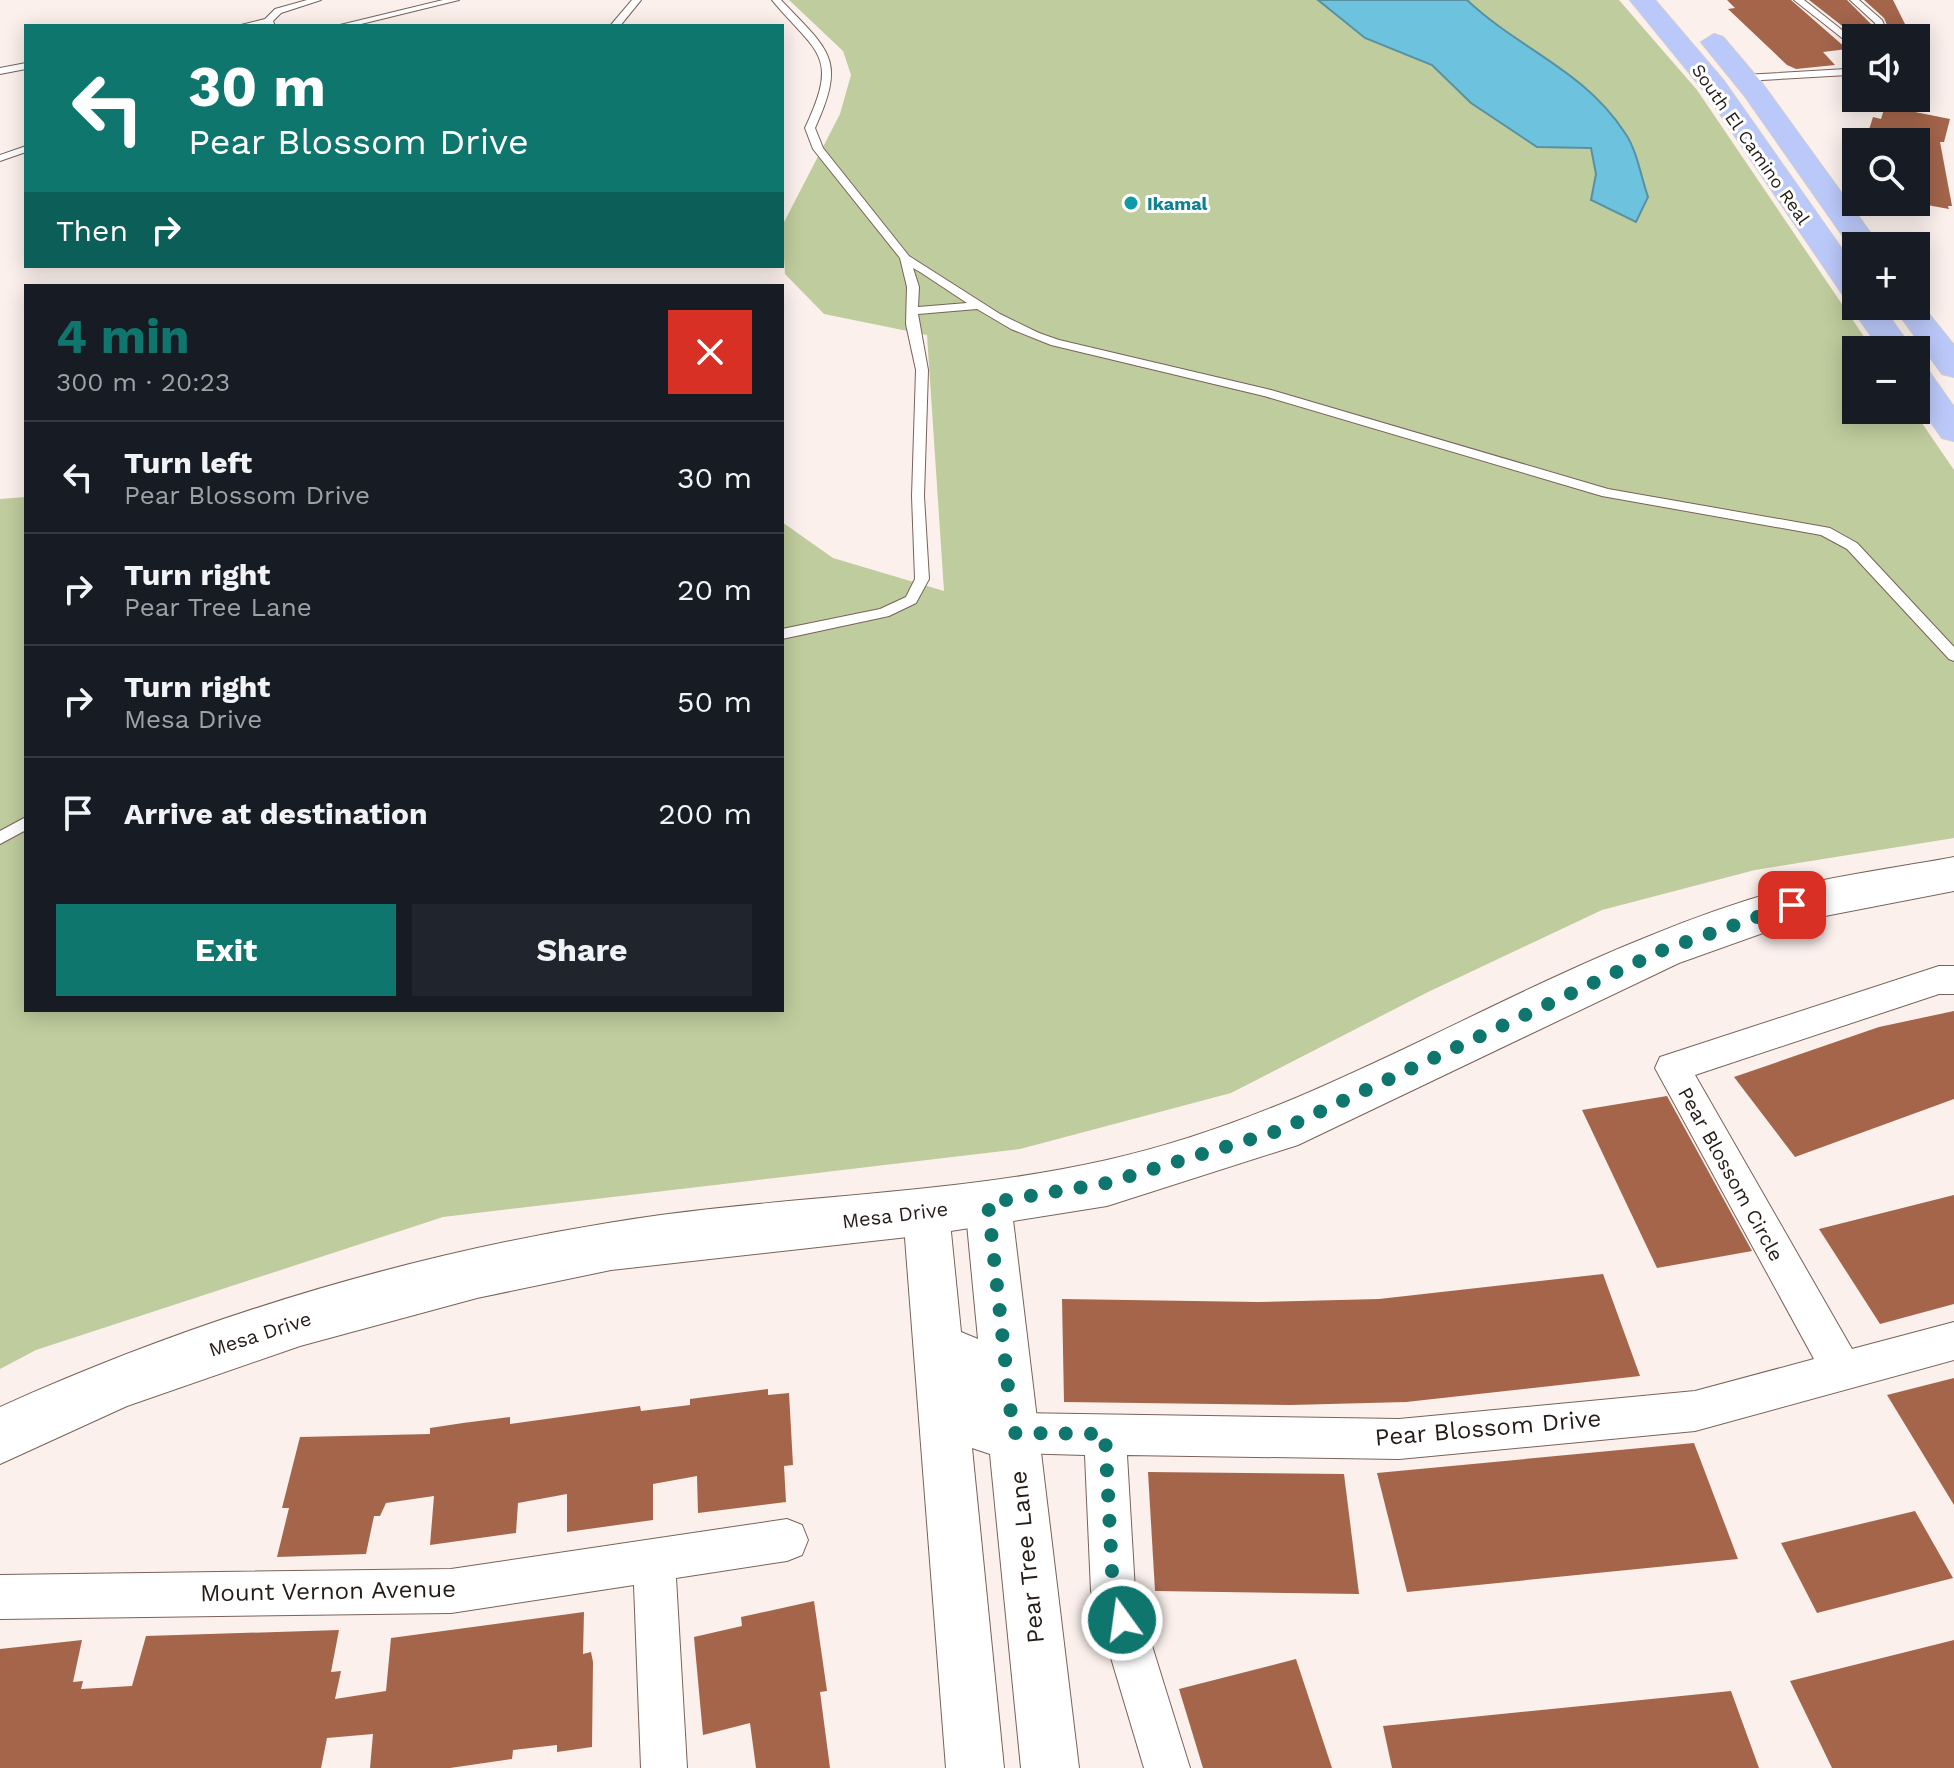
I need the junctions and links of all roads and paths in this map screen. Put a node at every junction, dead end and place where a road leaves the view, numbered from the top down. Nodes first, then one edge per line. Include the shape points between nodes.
1 (317, 0) edge
2 (455, 0) edge
3 (637, 0) edge
4 (776, 0) edge
5 (1642, 0) edge
6 (1798, 0) edge
7 (1854, 0) edge
8 (269, 24) edge
9 (350, 24) edge
10 (617, 24) edge
11 (1880, 24) edge
12 (1700, 27) dead end
13 (1842, 35) edge
14 (24, 66) edge
15 (0, 71) edge
16 (1842, 72) edge
17 (1744, 78) junction
18 (24, 150) edge
19 (0, 158) edge
20 (1855, 232) edge
21 (905, 258) junction
22 (1842, 271) edge
23 (977, 306) junction
24 (913, 311) junction
25 (1919, 320) edge
26 (1954, 367) edge
27 (1930, 397) edge
28 (1954, 431) edge
29 (784, 634) edge
30 (1954, 656) edge
31 (24, 824) edge
32 (0, 838) edge
33 (1954, 874) edge
34 (1954, 980) edge
35 (988, 1203) junction
36 (926, 1212) junction
37 (936, 1321) junction
38 (1954, 1341) edge
39 (1842, 1370) junction
40 (1013, 1433) junction
41 (1105, 1434) junction
42 (0, 1436) edge
43 (787, 1540) dead end
44 (654, 1560) junction
45 (0, 1597) edge
46 (664, 1768) edge
47 (975, 1768) edge
48 (1050, 1768) edge
49 (1167, 1768) edge

1 - 8 lane via 278,11
2 - 9 lane
3 - 10 lane
4 - 21 lane via 826,55 830,69 830,87 810,128 818,149
5 - 22 main road, South El Camino Real via 1715,87
6 - 13 lane
7 - 11 lane
12 - 17 main road, South El Camino Real
14 - 15 lane
16 - 17 lane
17 - 20 main road, South El Camino Real
18 - 19 lane
21 - 23 lane
21 - 24 lane
23 - 24 lane
23 - 30 lane via 1055,343 1267,393 1607,493 1825,531 1852,546
24 - 29 lane via 922,370 922,579 911,600 884,613
25 - 26 main road
27 - 28 main road
31 - 32 lane
33 - 35 main road, Mesa Drive via 1792,905 1663,950 1281,1130 1107,1183
34 - 39 street, Pear Blossom Circle via 1939,980 1672,1068
35 - 36 main road, Mesa Drive
35 - 40 street, Pear Tree Lane
36 - 37 street
36 - 42 main road, Mesa Drive via 611,1246 477,1273 300,1320 117,1382
37 - 40 street via 962,1357 969,1406 976,1417 984,1427
37 - 47 street
38 - 39 street, Pear Blossom Drive
39 - 41 street, Pear Blossom Drive via 1695,1411 1399,1439
40 - 41 street, Pear Blossom Drive
40 - 48 street, Pear Tree Lane
41 - 49 street via 1113,1591
43 - 44 street, Mount Vernon Avenue
44 - 45 street, Mount Vernon Avenue via 451,1591
44 - 46 street

